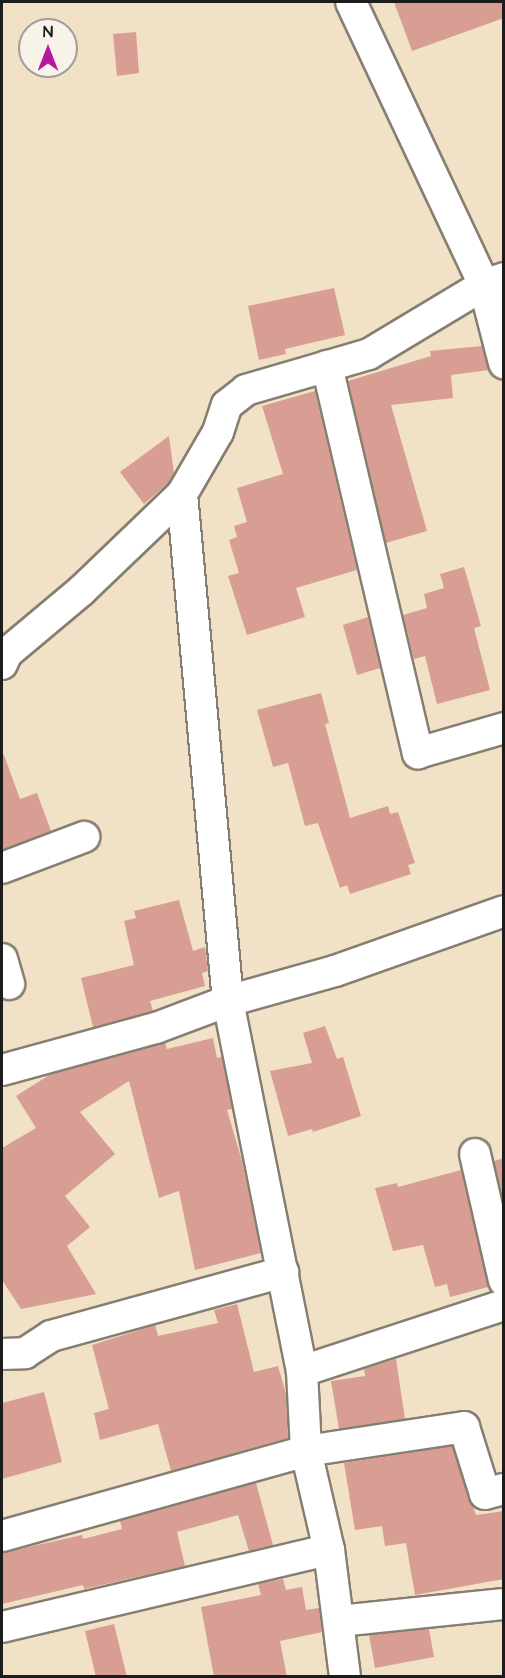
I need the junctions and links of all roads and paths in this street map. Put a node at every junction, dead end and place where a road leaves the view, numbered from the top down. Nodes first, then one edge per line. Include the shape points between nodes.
1 (351, 2) edge
2 (494, 281) edge
3 (504, 363) edge
4 (327, 366) junction
5 (182, 494) junction
6 (3, 655) edge
7 (504, 728) edge
8 (84, 837) dead end
9 (2, 868) edge
10 (504, 911) edge
11 (228, 1001) junction
12 (2, 1070) edge
13 (475, 1154) dead end
14 (283, 1272) junction
15 (504, 1281) edge
16 (504, 1305) edge
17 (2, 1354) edge
18 (302, 1371) junction
19 (306, 1451) junction
20 (504, 1490) edge
21 (2, 1536) edge
22 (329, 1550) junction
23 (504, 1604) edge
24 (339, 1621) junction
25 (2, 1628) edge
26 (345, 1677) edge

1 - 2 street
2 - 3 street
2 - 4 street via 369,354
4 - 5 street via 246,390 227,405 218,432
4 - 7 street via 418,753
5 - 6 street via 81,591
5 - 11 street
8 - 9 street
10 - 11 street via 335,971
11 - 12 street via 156,1028
11 - 14 street
13 - 15 street
14 - 17 street via 51,1336 25,1353
14 - 18 street
16 - 18 street
18 - 19 street
19 - 20 street via 464,1427 485,1494
19 - 21 street
19 - 22 street
22 - 24 street
22 - 25 street
23 - 24 street
24 - 26 street

